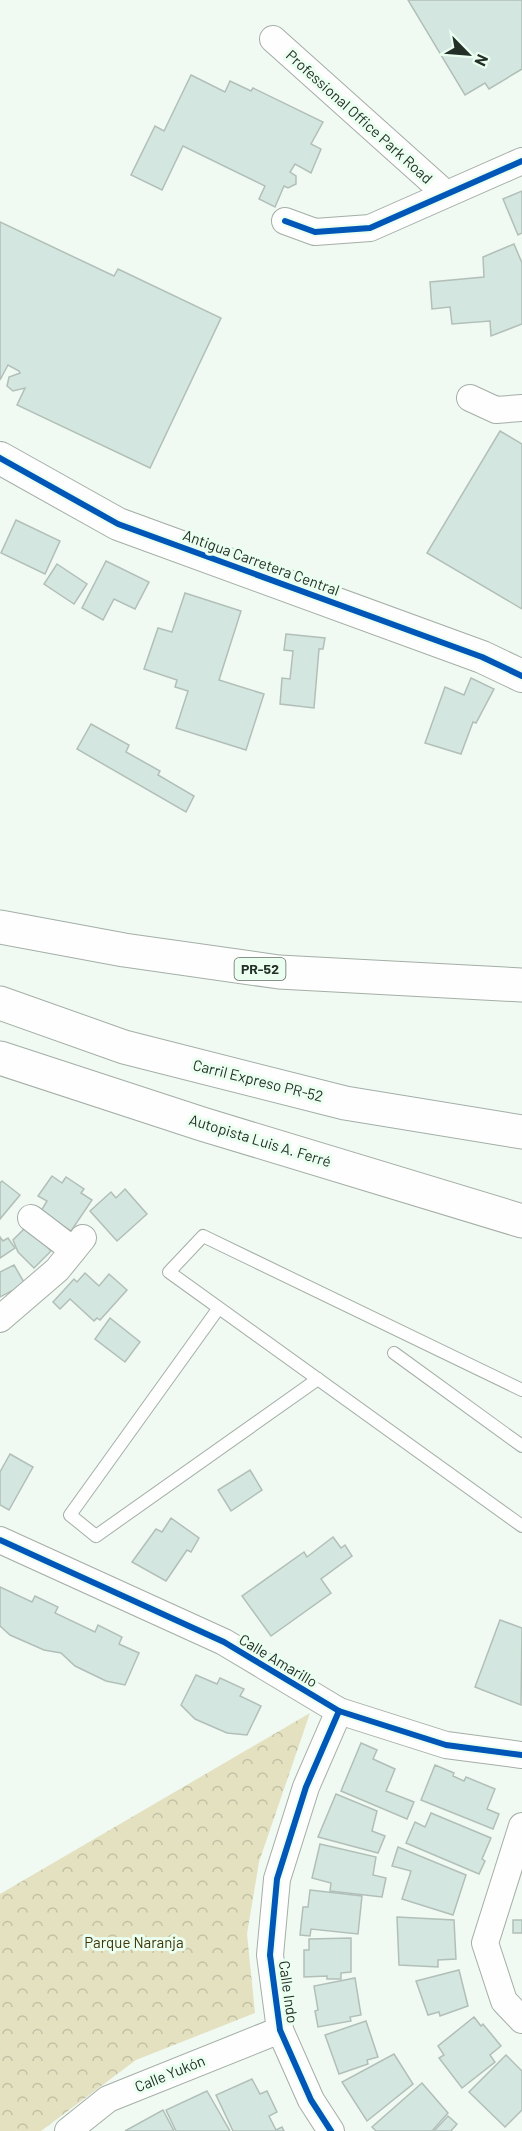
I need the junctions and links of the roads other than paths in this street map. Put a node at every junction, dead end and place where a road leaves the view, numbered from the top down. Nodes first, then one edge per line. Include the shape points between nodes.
1 (273, 39) dead end
2 (522, 161) edge
3 (446, 194) junction
4 (285, 221) dead end
5 (470, 398) dead end
6 (522, 408) edge
7 (0, 458) edge
8 (522, 676) edge
9 (0, 927) edge
10 (522, 985) edge
11 (0, 1003) edge
12 (0, 1058) edge
13 (522, 1132) edge
14 (398, 1183) junction
15 (30, 1218) dead end
16 (522, 1221) edge
17 (522, 1239) edge
18 (218, 1309) junction
19 (0, 1319) edge
20 (394, 1353) dead end
21 (318, 1379) junction
22 (522, 1390) edge
23 (522, 1446) edge
24 (522, 1526) edge
25 (0, 1540) edge
26 (339, 1711) junction
27 (522, 1755) edge
28 (522, 1826) edge
29 (522, 2020) edge
30 (280, 2030) junction
31 (68, 2131) edge
32 (331, 2131) edge

1 - 3 street, Professional Office Park Road
2 - 3 street, Professional Office Park Road
3 - 4 street, Professional Office Park Road via 370,228 315,232
5 - 6 street via 496,410
7 - 8 street, Antigua Carretera Central via 118,524 482,657
9 - 10 highway, PR-52 via 279,972
11 - 13 highway, Carril Expreso PR-52 via 124,1047 334,1100
12 - 14 highway, Autopista Luis A. Ferré
14 - 16 highway, Autopista Luis A. Ferré
14 - 17 highway
15 - 19 street via 78,1244 57,1270
18 - 21 lane
18 - 21 lane via 70,1515 96,1536
18 - 22 lane via 169,1272 203,1236
20 - 23 lane
21 - 24 lane
25 - 26 street, Calle Amarillo via 224,1642
26 - 27 street, Calle Amarillo via 446,1745
26 - 30 street, Calle Indo via 306,1787 277,1879 270,1954
28 - 29 street via 485,1943 504,2001
30 - 31 street, Calle Yukón via 108,2099
30 - 32 street, Calle Indo via 311,2100

